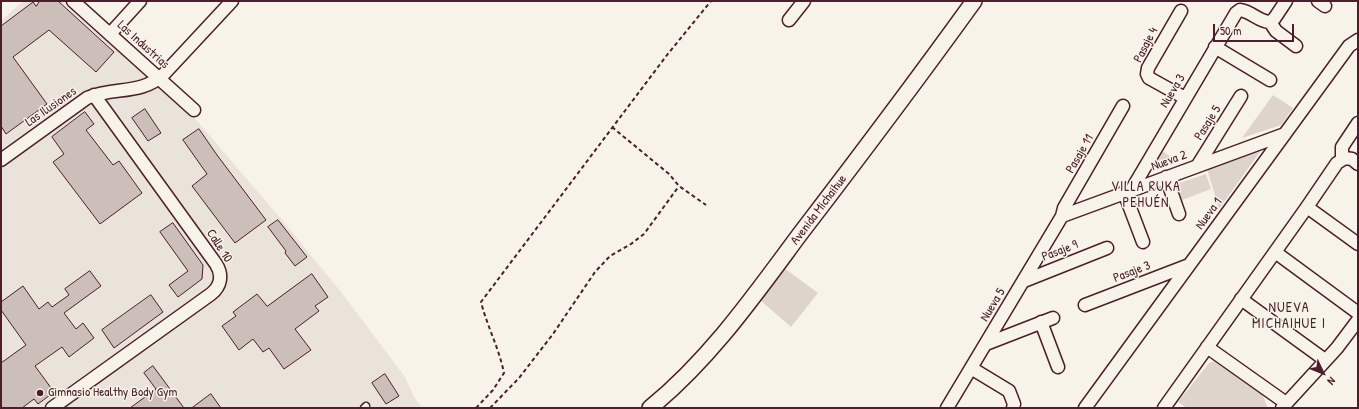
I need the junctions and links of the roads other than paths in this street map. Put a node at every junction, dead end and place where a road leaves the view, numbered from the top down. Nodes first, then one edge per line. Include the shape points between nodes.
1 (74, 1) edge
2 (140, 1) edge
3 (232, 1) edge
4 (804, 1) edge
5 (974, 1) edge
6 (1286, 1) edge
7 (1238, 5) edge
8 (1180, 11) dead end
9 (789, 20) dead end
10 (1270, 22) junction
11 (110, 34) junction
12 (1358, 40) edge
13 (1296, 46) dead end
14 (1216, 47) junction
15 (159, 78) junction
16 (1270, 80) dead end
17 (94, 95) junction
18 (1241, 96) dead end
19 (1185, 98) junction
20 (1123, 106) dead end
21 (194, 110) dead end
22 (1358, 123) edge
23 (1285, 134) junction
24 (1342, 159) junction
25 (1, 160) edge
26 (1358, 164) edge
27 (1198, 165) junction
28 (1166, 177) junction
29 (1128, 191) junction
30 (1307, 208) junction
31 (1179, 214) dead end
32 (1062, 216) junction
33 (1143, 242) dead end
34 (1358, 244) edge
35 (1107, 248) dead end
36 (1275, 252) junction
37 (1189, 265) junction
38 (1024, 281) junction
39 (1241, 299) junction
40 (1085, 305) dead end
41 (1358, 313) edge
42 (1053, 318) dead end
43 (1358, 320) edge
44 (1041, 322) junction
45 (986, 344) junction
46 (1207, 347) junction
47 (1325, 360) junction
48 (1058, 367) dead end
49 (972, 368) junction
50 (1284, 406) edge
51 (52, 408) edge
52 (650, 408) edge
53 (947, 408) edge
54 (1013, 408) edge
55 (1085, 408) edge
56 (1164, 408) edge

1 - 11 street, Las Industrias
2 - 11 street
3 - 15 street, Las Ilusiones
4 - 9 street
5 - 52 street, Avenida Michaihue via 730,327 692,370
6 - 10 street
7 - 10 street via 1265,22
7 - 14 street, Nueva 3
8 - 19 street, Pasaje 4 via 1147,74 1151,79
10 - 13 street via 1276,31
11 - 15 street, Las Industrias
12 - 23 street, Nueva 1 via 1349,46
14 - 16 street
14 - 19 street, Nueva 3
15 - 17 street, Las Ilusiones via 143,87
15 - 21 street, Las Industrias
17 - 25 street, Las Ilusiones
17 - 51 street, Calle 10 via 216,264 220,280 216,290 211,294
18 - 27 street, Pasaje 5
19 - 29 street, Nueva 3
20 - 32 street, Pasaje 11 via 1064,208
22 - 24 street via 1342,147
23 - 27 street, Nueva 2
23 - 37 street, Nueva 1
24 - 26 street via 1348,158
24 - 30 street
27 - 28 street, Nueva 2
28 - 29 street, Nueva 2
28 - 31 street
29 - 32 street, Nueva 2
29 - 33 street
30 - 34 street
30 - 36 street
32 - 38 street, Nueva 5
35 - 38 street, Pasaje 9
36 - 39 street
36 - 41 street
37 - 40 street, Pasaje 3
37 - 55 street, Nueva 1
38 - 45 street, Nueva 5
39 - 46 street
39 - 47 street
42 - 44 street
43 - 47 street
44 - 45 street
44 - 48 street
45 - 49 street, Nueva 5
46 - 50 street
46 - 56 street
47 - 50 street
49 - 53 street, Nueva 5
49 - 54 street via 1009,391

